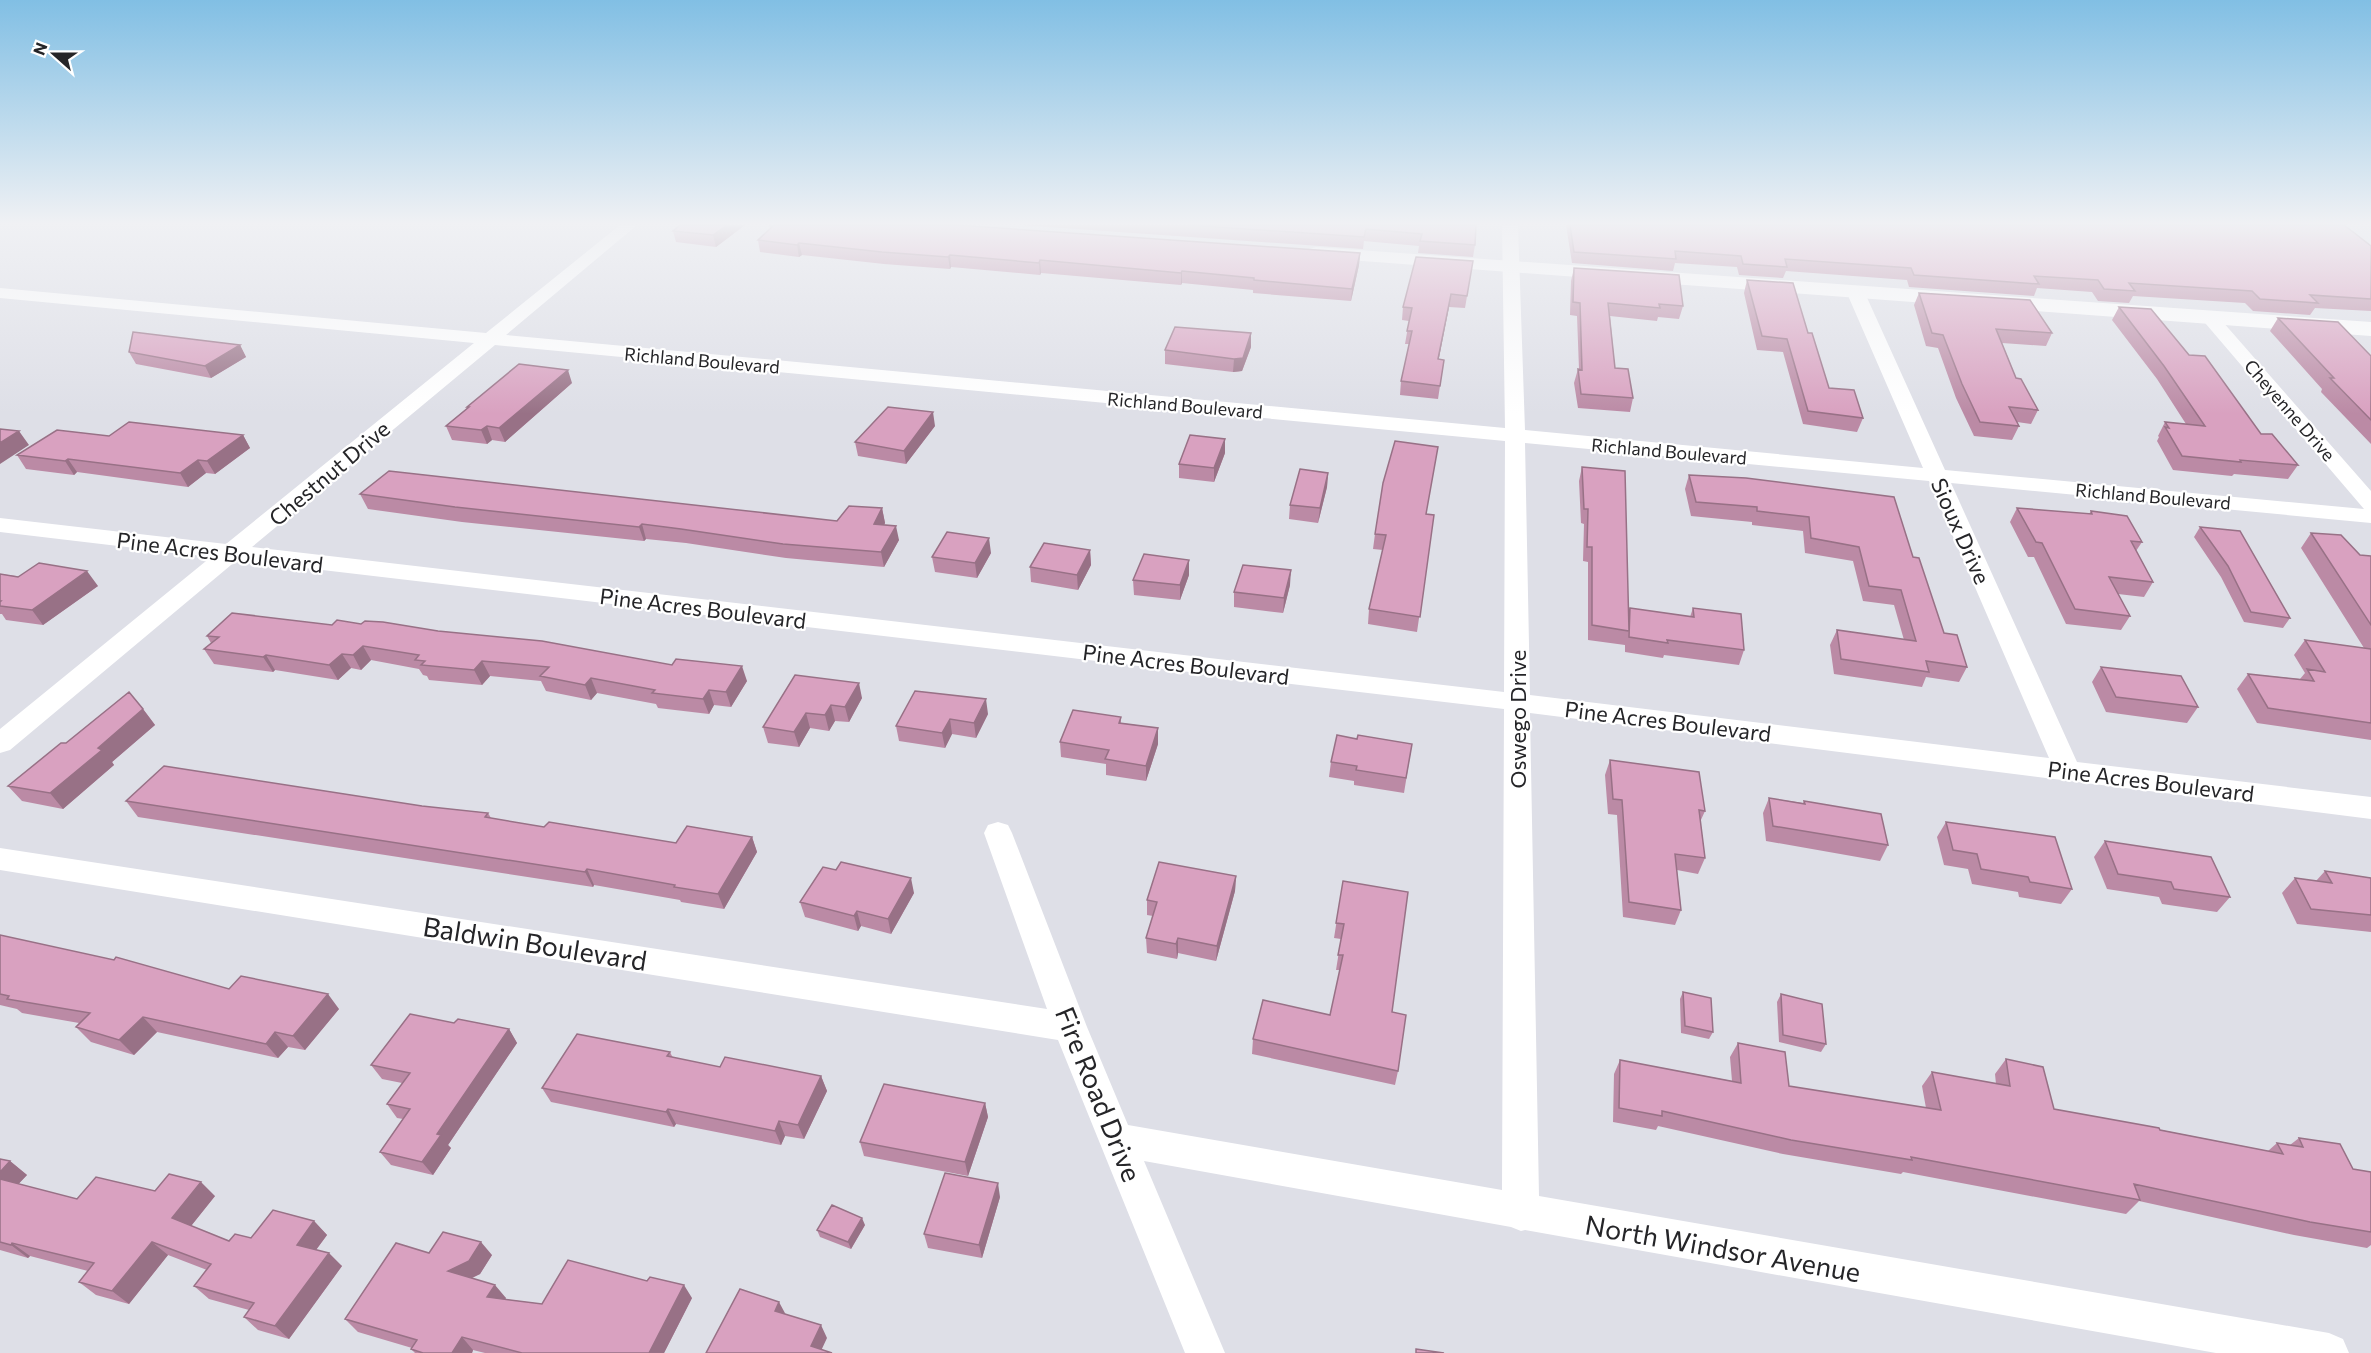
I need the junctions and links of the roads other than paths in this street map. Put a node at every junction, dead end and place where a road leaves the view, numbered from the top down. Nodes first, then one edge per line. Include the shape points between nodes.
1 (551, 288) edge
2 (1511, 288) edge
3 (1814, 288) edge
4 (1855, 291) junction
5 (0, 293) edge
6 (2209, 317) junction
7 (2371, 328) edge
8 (487, 340) junction
9 (1515, 436) junction
10 (1937, 476) junction
11 (2371, 504) edge
12 (2371, 516) edge
13 (0, 525) edge
14 (232, 554) junction
15 (1517, 702) junction
16 (0, 742) edge
17 (2068, 771) junction
18 (2371, 808) edge
19 (998, 833) dead end
20 (0, 860) edge
21 (1070, 1027) junction
22 (1118, 1140) junction
23 (1521, 1213) junction
24 (1205, 1353) edge
25 (2329, 1353) edge

1 - 8 street, Chestnut Drive
2 - 9 street, Oswego Drive
3 - 4 street
4 - 6 street
4 - 10 street, Sioux Drive
5 - 8 street, Richland Boulevard
6 - 7 street
6 - 11 street, Cheyenne Drive
8 - 9 street, Richland Boulevard
8 - 14 street, Chestnut Drive
9 - 10 street, Richland Boulevard
9 - 15 street, Oswego Drive
10 - 12 street, Richland Boulevard
10 - 17 street, Sioux Drive
13 - 14 street, Pine Acres Boulevard
14 - 15 street, Pine Acres Boulevard
14 - 16 street, Chestnut Drive
15 - 17 street, Pine Acres Boulevard
15 - 23 street, Oswego Drive
17 - 18 street, Pine Acres Boulevard
19 - 21 street, Fire Road Drive
20 - 21 street, Baldwin Boulevard
21 - 22 street, Fire Road Drive
22 - 23 street, North Windsor Avenue
22 - 24 street, Fire Road Drive
23 - 25 street, North Windsor Avenue

